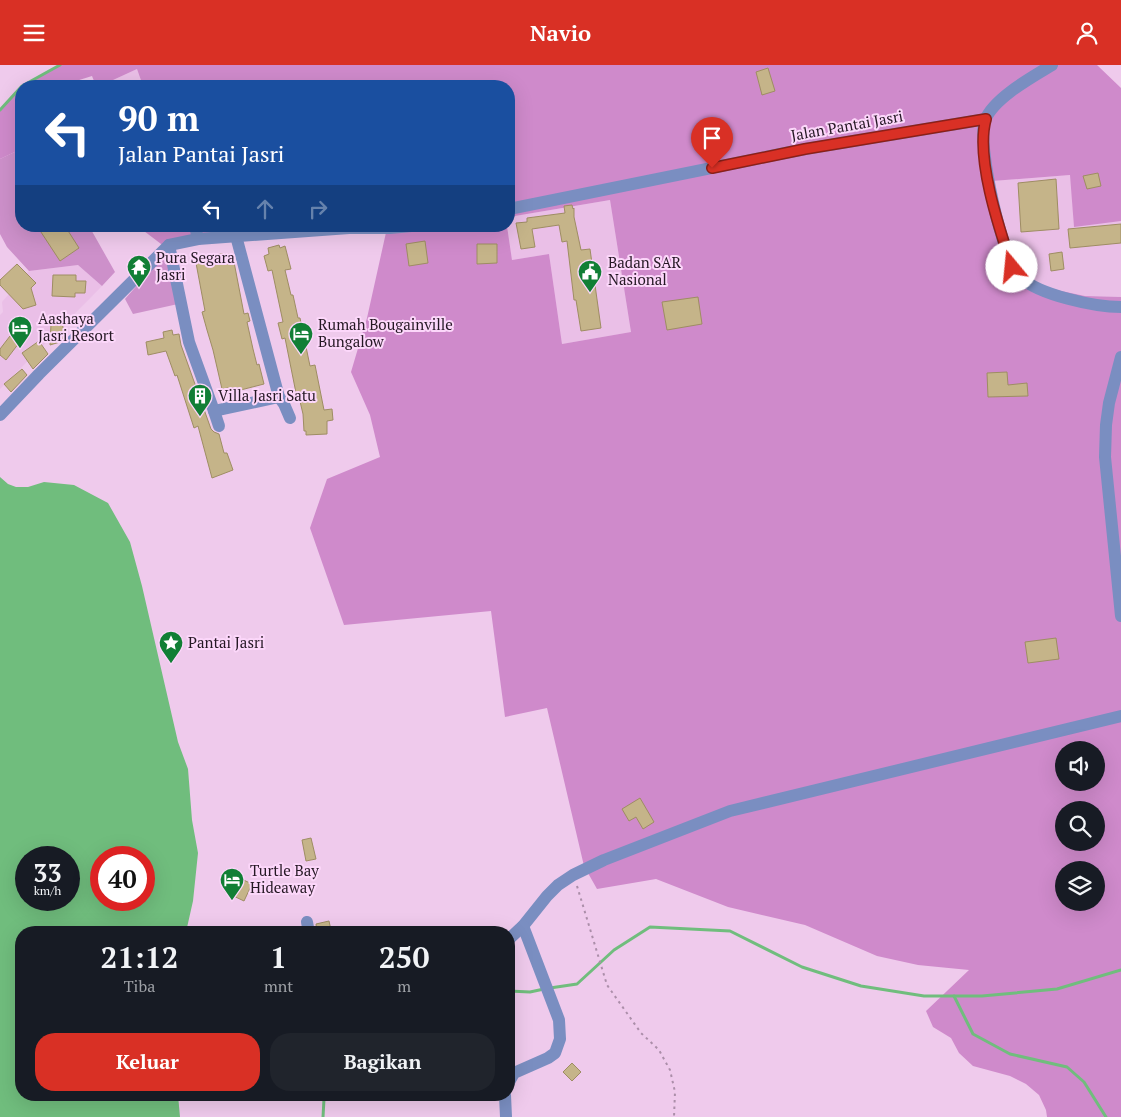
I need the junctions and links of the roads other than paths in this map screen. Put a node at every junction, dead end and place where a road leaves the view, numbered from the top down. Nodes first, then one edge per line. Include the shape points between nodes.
1 (1052, 65) edge
2 (986, 119) junction
3 (515, 208) edge
4 (292, 232) edge
5 (196, 233) edge
6 (236, 236) junction
7 (169, 245) junction
8 (1121, 307) edge
9 (1121, 357) edge
10 (279, 397) junction
11 (214, 411) junction
12 (0, 415) edge
13 (290, 418) dead end
14 (219, 426) dead end
15 (1121, 616) edge
16 (1121, 715) edge
17 (523, 926) junction
18 (515, 933) edge
19 (515, 1073) edge
20 (505, 1101) edge
21 (506, 1117) edge

1 - 2 street via 1010,93
2 - 3 street, Jalan Pantai Jasri via 805,149
2 - 8 street via 983,133 986,168 1012,267 1020,277 1054,295
4 - 6 street
5 - 6 street
5 - 7 street
6 - 10 street
7 - 11 street via 189,341
7 - 12 street
9 - 15 street via 1109,403 1105,457
10 - 11 street
10 - 13 street
11 - 14 street
16 - 17 street via 730,811 573,875 546,896
17 - 18 street
17 - 19 street via 561,1029 555,1053
20 - 21 street

